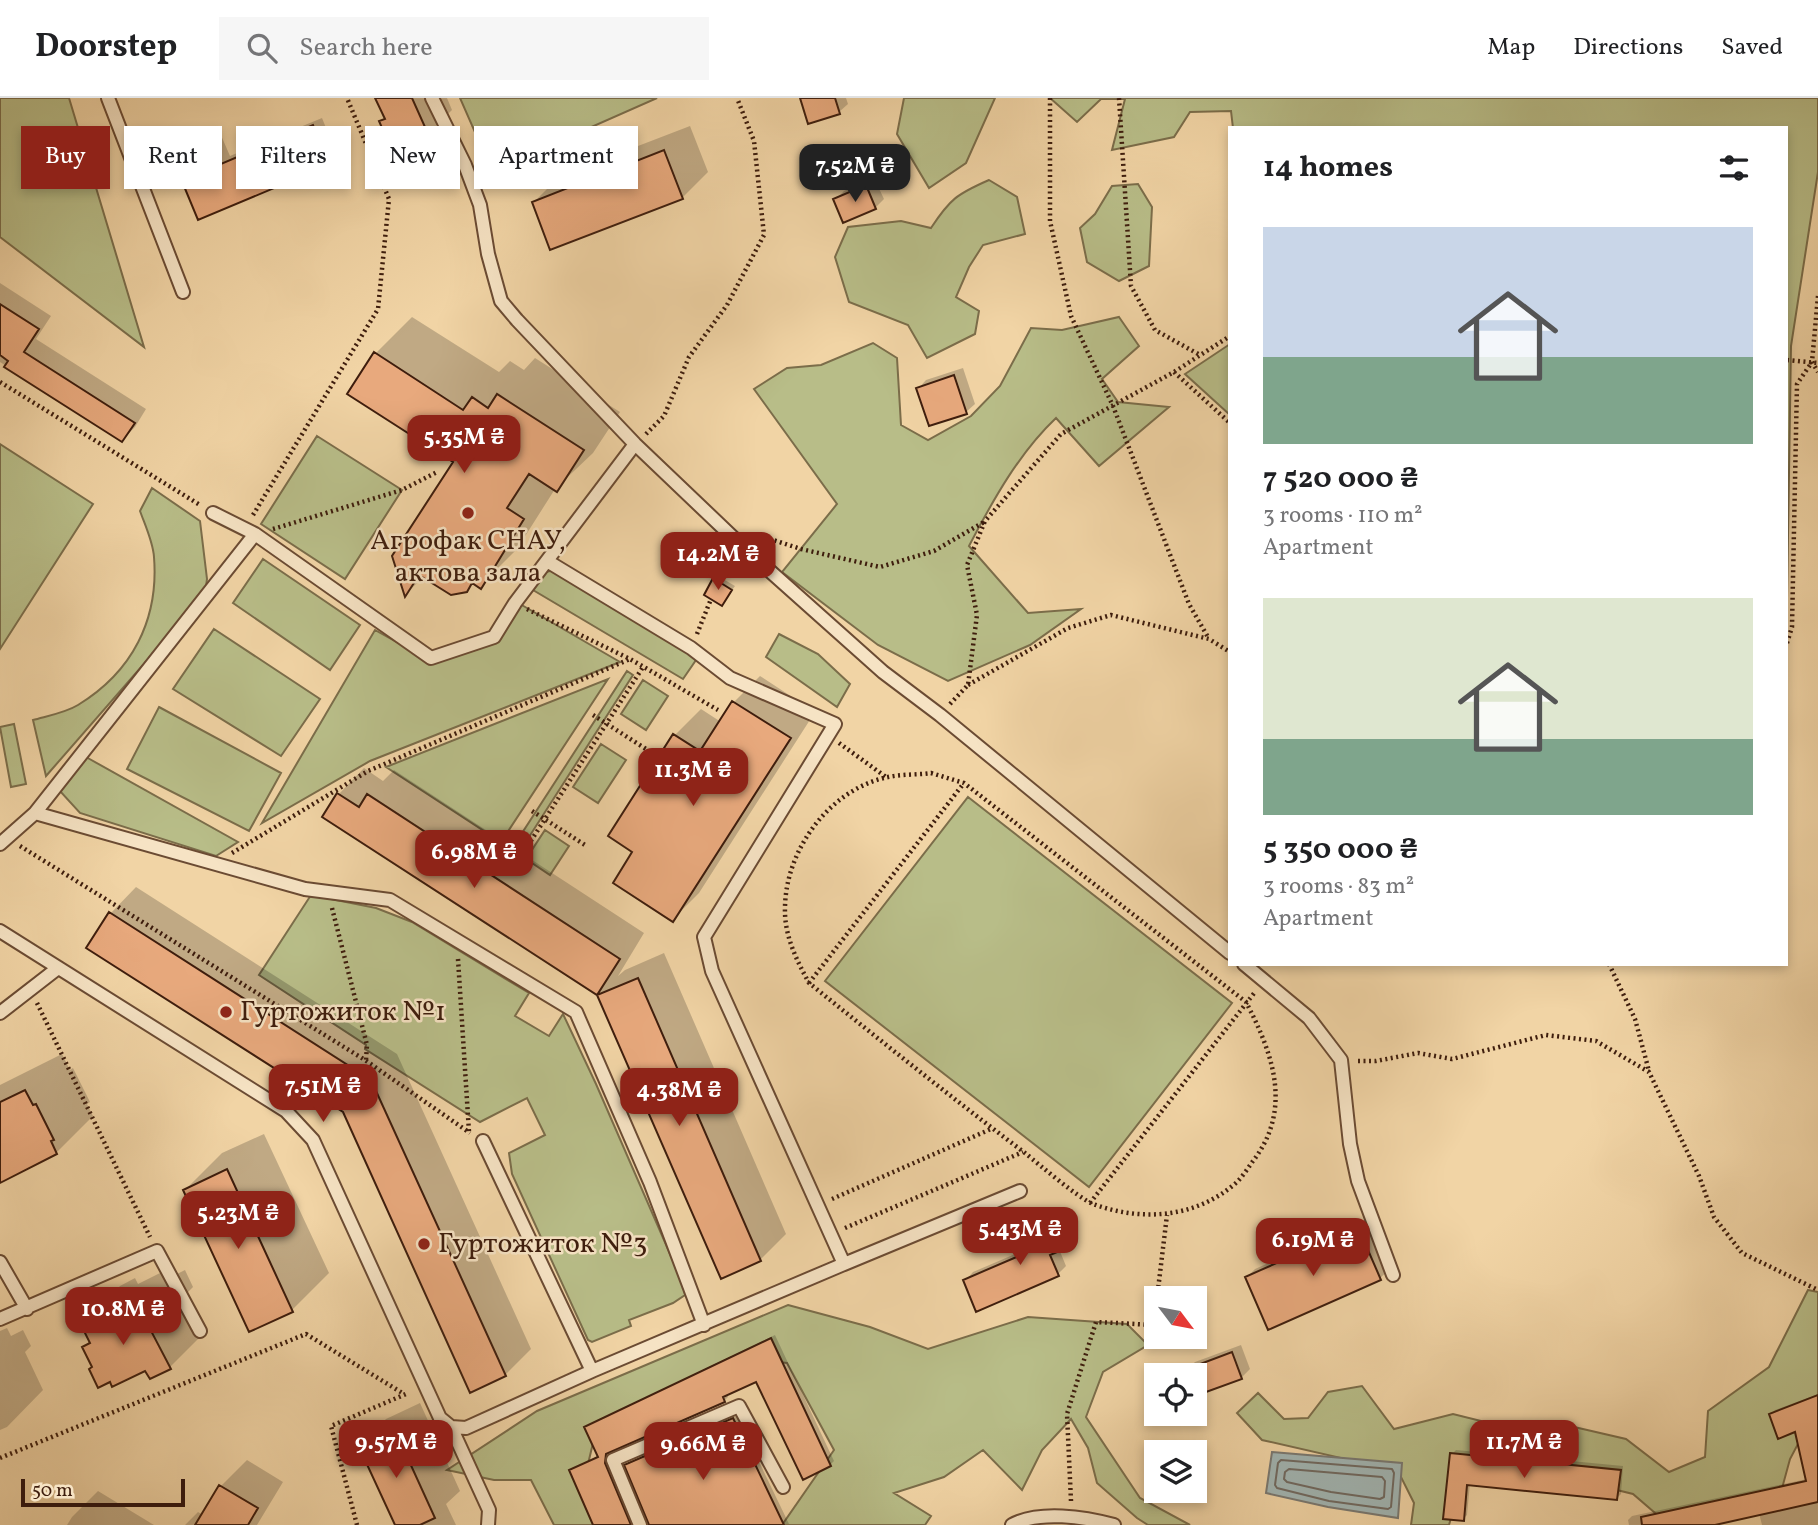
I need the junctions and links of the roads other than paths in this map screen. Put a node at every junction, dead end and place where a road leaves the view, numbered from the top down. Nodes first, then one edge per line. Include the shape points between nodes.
1 (108, 98) edge
2 (432, 98) edge
3 (183, 292) dead end
4 (635, 444) junction
5 (213, 513) road end
6 (250, 531) junction
7 (547, 561) junction
8 (35, 813) junction
9 (4, 841) edge
10 (0, 931) edge
11 (1228, 951) edge
12 (1246, 966) edge
13 (58, 968) junction
14 (0, 1013) edge
15 (482, 1141) road end
16 (1020, 1191) dead end
17 (0, 1262) edge
18 (844, 1264) junction
19 (1393, 1275) dead end
20 (27, 1308) junction
21 (0, 1319) edge
22 (704, 1325) junction
23 (200, 1331) dead end
24 (592, 1371) junction
25 (451, 1427) junction
26 (783, 1488) dead end
27 (488, 1525) edge
28 (640, 1525) edge
29 (1012, 1525) edge
30 (1114, 1525) edge

1 - 3 lane
2 - 4 lane via 481,205 501,301
4 - 7 lane
4 - 11 lane via 883,672
5 - 6 lane
6 - 7 lane via 431,658 494,637
6 - 8 lane
7 - 18 lane via 691,648 730,678 835,724 704,937 712,971
8 - 9 lane
8 - 22 lane via 305,889 390,900 576,1012 650,1182
10 - 13 lane
12 - 19 lane via 1309,1018 1341,1060 1357,1181
13 - 14 lane
13 - 25 lane via 286,1111 313,1140 440,1418
15 - 24 lane
16 - 18 lane
17 - 20 lane
18 - 22 lane
20 - 21 lane
20 - 23 lane via 156,1251
22 - 24 lane
24 - 25 lane via 466,1428
25 - 27 lane via 489,1510
26 - 28 lane via 739,1406 613,1460
29 - 30 lane via 1020,1520 1072,1516

